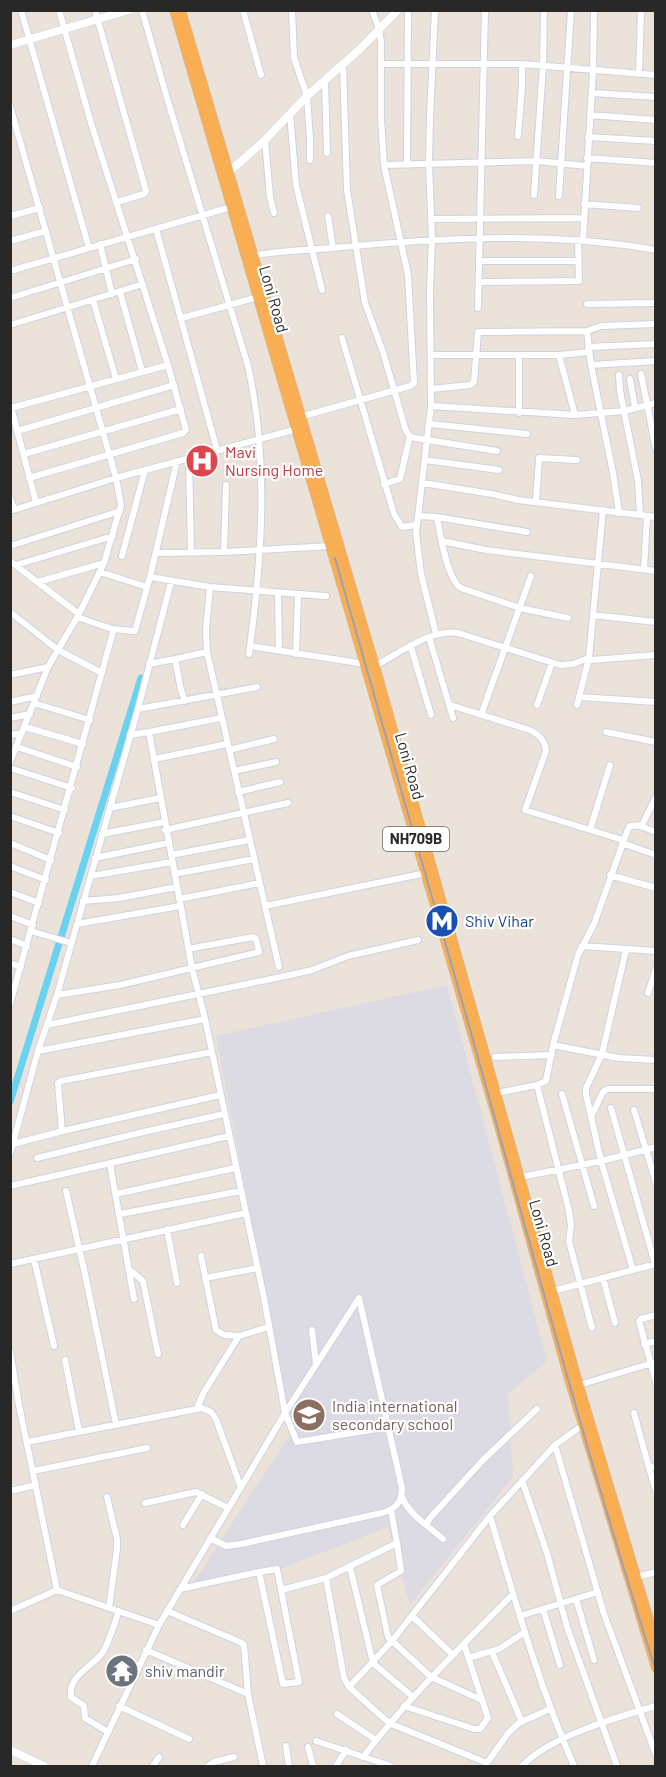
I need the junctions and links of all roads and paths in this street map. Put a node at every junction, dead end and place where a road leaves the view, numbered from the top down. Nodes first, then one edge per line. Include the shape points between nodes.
1 (21, 10) edge
2 (59, 10) edge
3 (95, 10) edge
4 (129, 10) edge
5 (142, 10) edge
6 (174, 10) edge
7 (181, 10) edge
8 (243, 10) edge
9 (292, 10) edge
10 (372, 10) edge
11 (398, 10) edge
12 (408, 10) edge
13 (435, 10) edge
14 (485, 10) edge
15 (544, 10) edge
16 (571, 10) edge
17 (594, 10) edge
18 (641, 10) edge
19 (98, 20) junction
20 (379, 29) junction
21 (64, 30) junction
22 (30, 39) junction
23 (10, 45) edge
24 (484, 63) junction
25 (382, 64) junction
26 (522, 64) junction
27 (343, 65) junction
28 (409, 65) junction
29 (432, 65) junction
30 (543, 66) junction
31 (568, 69) junction
32 (593, 71) junction
33 (639, 74) junction
34 (261, 75) dead end
35 (656, 75) edge
36 (325, 80) junction
37 (592, 93) junction
38 (307, 96) junction
39 (656, 97) edge
40 (11, 109) edge
41 (290, 114) junction
42 (590, 115) junction
43 (656, 120) edge
44 (518, 136) dead end
45 (588, 137) junction
46 (265, 140) junction
47 (656, 141) edge
48 (327, 153) dead end
49 (587, 158) junction
50 (310, 160) dead end
51 (481, 161) junction
52 (537, 161) junction
53 (656, 163) edge
54 (429, 164) junction
55 (561, 164) junction
56 (384, 165) junction
57 (407, 165) junction
58 (587, 166) junction
59 (229, 172) junction
60 (534, 195) dead end
61 (559, 196) dead end
62 (117, 202) junction
63 (584, 204) junction
64 (231, 207) junction
65 (40, 208) junction
66 (638, 208) dead end
67 (274, 213) dead end
68 (202, 215) junction
69 (10, 216) edge
70 (328, 216) dead end
71 (480, 218) junction
72 (584, 218) junction
73 (432, 219) junction
74 (156, 228) junction
75 (46, 231) junction
76 (129, 236) junction
77 (432, 239) junction
78 (480, 239) junction
79 (580, 240) junction
80 (10, 241) edge
81 (402, 241) junction
82 (100, 244) junction
83 (356, 245) junction
84 (89, 248) junction
85 (333, 248) junction
86 (311, 249) junction
87 (656, 250) edge
88 (250, 256) junction
89 (54, 258) junction
90 (136, 259) junction
91 (479, 261) junction
92 (578, 261) junction
93 (106, 268) junction
94 (10, 271) edge
95 (479, 282) junction
96 (61, 283) junction
97 (143, 284) junction
98 (322, 290) dead end
99 (116, 293) junction
100 (258, 297) junction
101 (10, 298) edge
102 (93, 300) junction
103 (656, 303) edge
104 (230, 304) junction
105 (587, 304) dead end
106 (68, 308) junction
107 (478, 308) dead end
108 (182, 318) junction
109 (656, 324) edge
110 (10, 325) edge
111 (587, 331) junction
112 (342, 338) dead end
113 (656, 344) edge
114 (589, 349) junction
115 (431, 354) junction
116 (476, 354) junction
117 (519, 355) junction
118 (560, 355) junction
119 (656, 361) edge
120 (168, 364) junction
121 (591, 365) junction
122 (142, 371) junction
123 (641, 374) dead end
124 (619, 375) dead end
125 (630, 379) dead end
126 (116, 380) junction
127 (174, 385) junction
128 (91, 387) junction
129 (431, 389) junction
130 (395, 390) junction
131 (360, 401) junction
132 (656, 403) edge
133 (647, 405) junction
134 (430, 406) junction
135 (11, 407) edge
136 (96, 408) junction
137 (635, 408) junction
138 (181, 409) junction
139 (624, 411) junction
140 (519, 413) junction
141 (602, 414) junction
142 (575, 415) junction
143 (297, 418) junction
144 (430, 424) junction
145 (300, 428) junction
146 (17, 431) junction
147 (103, 431) junction
148 (527, 434) dead end
149 (410, 436) junction
150 (258, 440) junction
151 (427, 440) junction
152 (656, 449) edge
153 (217, 450) junction
154 (497, 451) dead end
155 (24, 454) junction
156 (110, 454) junction
157 (189, 458) junction
158 (425, 460) junction
159 (577, 460) dead end
160 (177, 461) junction
161 (145, 470) junction
162 (499, 470) dead end
163 (29, 478) junction
164 (116, 478) junction
165 (423, 483) junction
166 (384, 484) junction
167 (226, 485) dead end
168 (10, 498) edge
169 (536, 501) junction
170 (36, 502) junction
171 (12, 510) edge
172 (603, 510) junction
173 (120, 511) junction
174 (619, 513) junction
175 (418, 516) junction
176 (644, 516) junction
177 (437, 518) junction
178 (656, 518) edge
179 (416, 525) junction
180 (527, 532) dead end
181 (113, 536) junction
182 (442, 541) junction
183 (10, 546) edge
184 (331, 546) junction
185 (260, 551) junction
186 (191, 552) junction
187 (224, 552) junction
188 (156, 553) junction
189 (122, 556) dead end
190 (13, 563) edge
191 (105, 563) junction
192 (598, 563) junction
193 (644, 569) junction
194 (656, 571) edge
195 (100, 572) junction
196 (531, 576) dead end
197 (150, 577) junction
198 (38, 582) junction
199 (171, 582) junction
200 (147, 587) junction
201 (210, 587) junction
202 (255, 591) junction
203 (278, 593) junction
204 (298, 594) junction
205 (326, 596) dead end
206 (520, 608) junction
207 (10, 612) edge
208 (593, 615) junction
209 (78, 616) junction
210 (568, 618) dead end
211 (656, 622) edge
212 (112, 629) junction
213 (436, 634) junction
214 (429, 637) junction
215 (250, 646) junction
216 (411, 647) junction
217 (506, 649) junction
218 (58, 650) junction
219 (279, 651) junction
220 (207, 652) junction
221 (249, 654) dead end
222 (296, 654) junction
223 (656, 655) edge
224 (589, 658) junction
225 (175, 659) junction
226 (552, 663) junction
227 (149, 664) junction
228 (370, 665) junction
229 (48, 667) junction
230 (102, 673) junction
231 (10, 675) edge
232 (257, 687) dead end
233 (216, 695) junction
234 (579, 697) junction
235 (36, 699) junction
236 (185, 701) junction
237 (10, 702) edge
238 (656, 702) edge
239 (450, 705) junction
240 (537, 705) dead end
241 (577, 705) dead end
242 (138, 709) junction
243 (30, 714) junction
244 (481, 715) junction
245 (430, 716) dead end
246 (10, 718) edge
247 (221, 718) junction
248 (453, 718) dead end
249 (90, 720) junction
250 (24, 730) junction
251 (149, 732) junction
252 (606, 732) dead end
253 (10, 735) edge
254 (130, 735) junction
255 (274, 739) dead end
256 (656, 742) edge
257 (83, 744) junction
258 (17, 747) junction
259 (228, 747) junction
260 (155, 759) junction
261 (10, 762) edge
262 (276, 762) dead end
263 (610, 765) dead end
264 (77, 767) junction
265 (10, 768) edge
266 (234, 771) junction
267 (280, 782) dead end
268 (72, 788) junction
269 (10, 792) edge
270 (238, 792) junction
271 (160, 798) junction
272 (655, 800) edge
273 (288, 803) dead end
274 (110, 808) junction
275 (65, 810) junction
276 (243, 813) junction
277 (10, 816) edge
278 (164, 822) junction
279 (640, 826) junction
280 (165, 830) junction
281 (590, 830) junction
282 (656, 832) edge
283 (59, 833) junction
284 (102, 834) junction
285 (249, 840) junction
286 (623, 841) junction
287 (10, 843) edge
288 (168, 843) junction
289 (656, 855) edge
290 (95, 858) junction
291 (171, 859) junction
292 (254, 859) junction
293 (51, 860) junction
294 (10, 866) edge
295 (426, 873) junction
296 (174, 874) junction
297 (610, 875) junction
298 (91, 876) junction
299 (46, 880) junction
300 (260, 883) junction
301 (177, 887) junction
302 (656, 888) edge
303 (10, 892) edge
304 (83, 901) junction
305 (179, 902) junction
306 (39, 903) junction
307 (265, 906) junction
308 (10, 916) edge
309 (76, 924) junction
310 (32, 928) junction
311 (10, 939) edge
312 (418, 940) dead end
313 (71, 943) junction
314 (27, 945) junction
315 (582, 946) junction
316 (188, 950) junction
317 (626, 950) junction
318 (656, 951) edge
319 (10, 963) edge
320 (21, 967) junction
321 (279, 967) dead end
322 (192, 968) junction
323 (656, 969) edge
324 (13, 988) edge
325 (198, 993) junction
326 (648, 993) dead end
327 (57, 995) junction
328 (10, 1004) edge
329 (205, 1019) junction
330 (47, 1026) junction
331 (553, 1044) junction
332 (38, 1051) junction
333 (212, 1052) junction
334 (602, 1054) junction
335 (552, 1055) junction
336 (495, 1057) dead end
337 (656, 1060) edge
338 (537, 1085) junction
339 (656, 1089) edge
340 (497, 1093) junction
341 (562, 1094) dead end
342 (220, 1095) junction
343 (611, 1108) dead end
344 (634, 1110) dead end
345 (224, 1114) junction
346 (591, 1118) junction
347 (62, 1131) junction
348 (229, 1136) junction
349 (13, 1144) junction
350 (656, 1147) edge
351 (646, 1149) junction
352 (10, 1154) edge
353 (624, 1155) junction
354 (38, 1158) dead end
355 (601, 1161) junction
356 (110, 1164) junction
357 (584, 1164) junction
358 (235, 1168) junction
359 (558, 1170) junction
360 (654, 1172) edge
361 (521, 1177) junction
362 (656, 1183) edge
363 (10, 1186) edge
364 (66, 1191) dead end
365 (241, 1191) junction
366 (116, 1194) junction
367 (594, 1206) dead end
368 (246, 1213) junction
369 (120, 1214) junction
370 (167, 1229) junction
371 (124, 1238) junction
372 (80, 1248) junction
373 (201, 1256) dead end
374 (34, 1259) junction
375 (10, 1264) edge
376 (655, 1264) edge
377 (258, 1268) junction
378 (129, 1270) junction
379 (633, 1270) junction
380 (205, 1278) junction
381 (603, 1278) junction
382 (177, 1282) dead end
383 (580, 1284) junction
384 (553, 1291) junction
385 (134, 1299) dead end
386 (656, 1315) edge
387 (615, 1323) dead end
388 (269, 1327) junction
389 (592, 1328) dead end
390 (312, 1330) dead end
391 (239, 1336) junction
392 (656, 1341) edge
393 (644, 1344) junction
394 (54, 1346) dead end
395 (10, 1351) edge
396 (158, 1354) dead end
397 (65, 1360) dead end
398 (653, 1363) edge
399 (316, 1365) junction
400 (656, 1382) edge
401 (579, 1385) junction
402 (197, 1408) junction
403 (537, 1409) dead end
404 (285, 1413) junction
405 (634, 1413) dead end
406 (116, 1424) junction
407 (583, 1425) junction
408 (389, 1427) junction
409 (79, 1431) junction
410 (27, 1442) junction
411 (555, 1445) junction
412 (147, 1448) dead end
413 (652, 1467) edge
414 (33, 1471) junction
415 (522, 1480) junction
416 (36, 1485) junction
417 (241, 1488) junction
418 (10, 1491) edge
419 (656, 1491) edge
420 (202, 1494) junction
421 (402, 1496) junction
422 (107, 1497) dead end
423 (145, 1503) dead end
424 (228, 1508) junction
425 (391, 1510) junction
426 (490, 1516) junction
427 (183, 1525) dead end
428 (426, 1525) junction
429 (210, 1538) junction
430 (443, 1539) dead end
431 (397, 1544) junction
432 (350, 1567) junction
433 (259, 1572) junction
434 (656, 1572) edge
435 (326, 1578) junction
436 (632, 1578) junction
437 (180, 1589) junction
438 (57, 1590) junction
439 (281, 1590) junction
440 (598, 1592) junction
441 (513, 1594) junction
442 (576, 1599) junction
443 (561, 1604) junction
444 (109, 1608) junction
445 (543, 1609) junction
446 (10, 1611) edge
447 (119, 1611) junction
448 (167, 1611) junction
449 (412, 1616) junction
450 (520, 1616) junction
451 (159, 1625) junction
452 (525, 1632) junction
453 (392, 1641) junction
454 (656, 1643) edge
455 (464, 1644) junction
456 (146, 1650) junction
457 (492, 1652) junction
458 (453, 1655) junction
459 (468, 1658) junction
460 (594, 1660) dead end
461 (373, 1663) junction
462 (560, 1665) dead end
463 (656, 1668) edge
464 (431, 1677) junction
465 (349, 1687) junction
466 (249, 1694) junction
467 (413, 1697) junction
468 (482, 1700) junction
469 (404, 1706) junction
470 (656, 1706) edge
471 (119, 1707) junction
472 (550, 1709) junction
473 (639, 1711) junction
474 (337, 1714) dead end
475 (522, 1722) junction
476 (389, 1723) junction
477 (602, 1723) junction
478 (108, 1732) junction
479 (189, 1740) dead end
480 (376, 1740) junction
481 (562, 1740) junction
482 (316, 1741) dead end
483 (286, 1746) dead end
484 (308, 1748) dead end
485 (10, 1750) edge
486 (346, 1750) junction
487 (656, 1755) edge
488 (159, 1757) dead end
489 (234, 1757) dead end
490 (363, 1757) junction
491 (485, 1765) edge
492 (45, 1767) edge
493 (92, 1767) edge
494 (153, 1767) edge
495 (208, 1767) edge
496 (263, 1767) edge
497 (289, 1767) edge
498 (313, 1767) edge
499 (336, 1767) edge
500 (391, 1767) edge
501 (522, 1767) edge
502 (574, 1767) edge
503 (617, 1767) edge

1 - 22 street
2 - 21 street
3 - 19 street
4 - 19 street
5 - 68 street
6 - 64 highway, Loni Road / NH709B
7 - 59 highway, Loni Road / NH709B
8 - 34 street
9 - 38 street via 294,58
10 - 20 street
11 - 20 street
12 - 28 street
13 - 29 street
14 - 24 street
15 - 30 street
16 - 31 street
17 - 32 street
18 - 33 street
19 - 21 street
19 - 62 street via 146,191
20 - 25 street
20 - 27 street
21 - 22 street
21 - 62 street
22 - 23 street
22 - 84 street
24 - 26 street
24 - 29 street
24 - 51 street
25 - 28 street
25 - 56 street
26 - 30 street
26 - 44 street
27 - 36 street
27 - 83 street via 346,190
28 - 29 street
28 - 57 street
29 - 54 street
30 - 31 street
30 - 52 street
31 - 32 street
31 - 55 street
32 - 33 street
32 - 37 street
33 - 35 street
36 - 38 street
36 - 48 street
37 - 39 street
37 - 42 street
38 - 41 street
38 - 50 street
40 - 65 street
41 - 46 street
41 - 86 street via 296,185
42 - 43 street
42 - 45 street
45 - 47 street
45 - 49 street
46 - 59 street
46 - 67 street
49 - 53 street
49 - 58 street
51 - 52 street
51 - 54 street
51 - 71 street
52 - 55 street
52 - 60 street
54 - 57 street
54 - 73 street
55 - 58 street
55 - 61 street
56 - 57 street
56 - 81 street
58 - 63 street
59 - 88 highway, Loni Road / NH709B
62 - 76 street
63 - 66 street
63 - 72 street
64 - 68 street
64 - 88 highway, Loni Road / NH709B
65 - 69 street
65 - 75 street
68 - 74 street
68 - 104 street
70 - 85 street
71 - 72 street
71 - 73 street
71 - 78 street
72 - 79 street
73 - 77 street
74 - 76 street
74 - 108 street
75 - 80 street
75 - 89 street
76 - 82 street
76 - 90 street
77 - 78 street
77 - 81 street
77 - 115 street
78 - 79 street
78 - 91 street
79 - 87 street
79 - 92 street
81 - 83 street
81 - 130 street via 410,292 415,379 413,385
82 - 84 street
82 - 93 street
83 - 85 street
83 - 130 street via 365,303
84 - 89 street
85 - 86 street
86 - 88 street
86 - 98 street
88 - 100 highway, Loni Road / NH709B
88 - 143 highway, Loni Road / NH709B
89 - 94 street
89 - 96 street
90 - 93 street
90 - 97 street
91 - 92 street
91 - 95 street
92 - 95 street via 579,281
93 - 96 street
93 - 99 street
95 - 107 street
96 - 101 street
96 - 106 street
97 - 99 street
97 - 120 street
99 - 102 street
99 - 122 street
100 - 104 street
100 - 143 highway, Loni Road / NH709B
102 - 106 street
102 - 126 street
103 - 105 street
104 - 108 street
104 - 150 street via 250,375
106 - 110 street
106 - 128 street
108 - 153 street
109 - 111 street via 601,326
111 - 114 street
111 - 116 street via 479,332
112 - 131 street
113 - 114 street
114 - 118 street
114 - 121 street
115 - 116 street
115 - 129 street
116 - 117 street
116 - 129 street via 473,384
117 - 118 street
117 - 140 street
118 - 142 street
119 - 121 street
120 - 122 street
120 - 127 street
121 - 141 street
122 - 126 street
123 - 133 street
124 - 139 street
125 - 137 street
126 - 128 street
127 - 136 street
127 - 138 street
128 - 135 street
128 - 136 street
129 - 134 street
130 - 131 street
130 - 149 street
131 - 143 street
131 - 166 street
132 - 133 street
133 - 137 street
133 - 152 street
134 - 140 street
134 - 144 street
135 - 146 street
136 - 146 street
136 - 147 street
137 - 139 street
138 - 147 street
138 - 156 street via 186,428 183,433
139 - 141 street
139 - 176 street
140 - 142 street
141 - 142 street
141 - 174 street
143 - 145 highway, Loni Road / NH709B
144 - 148 street
144 - 151 street
145 - 150 street
145 - 184 highway, Loni Road / NH709B
145 - 228 highway, Loni Road / NH709B
146 - 155 street
147 - 155 street
147 - 156 street
149 - 151 street
149 - 166 street via 400,479
150 - 153 street
150 - 185 street
151 - 154 street
151 - 158 street
153 - 157 street
155 - 163 street
156 - 163 street
156 - 164 street
157 - 160 street
157 - 186 street
158 - 162 street
158 - 165 street
159 - 169 street via 539,458
160 - 161 street
160 - 188 street
161 - 164 street
161 - 189 street
163 - 170 street
164 - 170 street
164 - 173 street
165 - 169 street
165 - 175 street
166 - 179 street via 401,525
167 - 187 street
168 - 171 street
169 - 172 street
170 - 171 street
172 - 174 street
172 - 192 street
173 - 181 street
173 - 183 street
174 - 176 street
175 - 177 street
175 - 179 street
176 - 178 street
176 - 193 street
177 - 180 street
177 - 182 street
179 - 213 street via 421,574
181 - 190 street
181 - 191 street
182 - 192 street
182 - 206 street via 456,585
184 - 185 street
184 - 228 highway, Loni Road / NH709B
185 - 187 street
185 - 202 street
186 - 187 street
186 - 188 street
188 - 197 street
190 - 198 street
191 - 195 street
191 - 198 street
192 - 193 street
192 - 208 street
193 - 194 street
195 - 200 street
195 - 209 street
196 - 206 street
197 - 199 street
197 - 200 street
198 - 209 street
199 - 201 street
199 - 227 street
200 - 212 street via 135,631
201 - 202 street
201 - 220 street
202 - 203 street
202 - 215 street
203 - 204 street
203 - 219 street
204 - 205 street
204 - 222 street
206 - 210 street
206 - 217 street
207 - 218 street
208 - 211 street
208 - 224 street
209 - 212 street
209 - 218 street
212 - 230 street
213 - 214 street
213 - 217 street via 458,633
214 - 216 street
214 - 239 street
215 - 219 street
215 - 221 street
216 - 228 street
216 - 245 street
217 - 226 street
217 - 244 street
218 - 229 street
218 - 230 street
219 - 222 street
220 - 225 street
220 - 233 street
222 - 228 street
223 - 224 street
224 - 226 street via 567,665
224 - 234 street
225 - 227 street
225 - 236 street
226 - 240 street
227 - 242 street
228 - 295 highway, Loni Road / NH709B
228 - 340 highway, Loni Road / NH709B
229 - 231 street
229 - 235 street
230 - 249 street
232 - 233 street
233 - 236 street
233 - 247 street
234 - 238 street
234 - 241 street
235 - 237 street
235 - 243 street
235 - 249 street
236 - 242 street
239 - 244 street
239 - 248 street
242 - 254 street
243 - 246 street
243 - 250 street
244 - 281 street via 530,730 544,742 545,755 525,810
247 - 251 street
247 - 259 street
249 - 257 street
250 - 253 street
250 - 257 street
250 - 258 street
251 - 254 street
251 - 260 street
252 - 256 street
254 - 274 street
255 - 259 street
257 - 264 street
258 - 261 street
258 - 264 street
259 - 260 street
259 - 266 street
260 - 271 street
262 - 266 street
263 - 281 street
264 - 268 street
265 - 268 street
266 - 270 street
267 - 270 street
268 - 275 street
269 - 275 street
270 - 276 street
271 - 274 street
271 - 278 street
272 - 279 street
273 - 276 street
274 - 284 street
275 - 283 street
276 - 280 street
276 - 285 street
277 - 283 street
278 - 280 street
278 - 284 street
279 - 282 street
279 - 286 street via 630,826
280 - 288 street
281 - 286 street
283 - 293 street
284 - 290 street
285 - 291 street
285 - 292 street
286 - 289 street
286 - 297 street
287 - 293 street
288 - 290 street
288 - 291 street
290 - 298 street
291 - 296 street
291 - 298 street
292 - 296 street
292 - 300 street
293 - 299 street
294 - 299 street
295 - 307 street
295 - 407 highway, Loni Road / NH709B
296 - 301 street
297 - 302 street
297 - 315 street via 594,924
298 - 304 street
299 - 306 street
300 - 305 street
300 - 307 street
301 - 304 street
301 - 305 street
303 - 306 street
304 - 309 street
305 - 309 street
305 - 316 street
306 - 310 street
307 - 321 street
308 - 310 street
309 - 313 street
310 - 313 street
310 - 314 street
311 - 314 street
312 - 325 street via 348,956 312,970
313 - 327 street
314 - 320 street
315 - 317 street
315 - 331 street
316 - 322 street
316 - 322 street via 255,937 259,951
317 - 318 street
317 - 334 street
319 - 320 street
320 - 324 street
322 - 325 street
322 - 327 street
323 - 326 street
324 - 328 street
325 - 329 street
325 - 330 street
327 - 330 street
329 - 332 street
329 - 333 street
330 - 332 street
331 - 334 street
331 - 335 street
332 - 349 street
333 - 342 street
333 - 347 street via 61,1081 58,1083
334 - 337 street
334 - 346 street via 586,1091
335 - 336 street
335 - 338 street via 546,1081
338 - 340 street
338 - 359 street
339 - 346 street via 607,1089
340 - 361 highway, Loni Road / NH709B
341 - 357 street
342 - 345 street
342 - 347 street
343 - 353 street
344 - 351 street
345 - 348 street
345 - 354 street
346 - 355 street
347 - 349 street
348 - 356 street
348 - 358 street
349 - 352 street
350 - 351 street
351 - 353 street
351 - 360 street
353 - 355 street
353 - 376 street
355 - 357 street
355 - 379 street
356 - 363 street
356 - 366 street
357 - 359 street
357 - 367 street
358 - 365 street
358 - 366 street
359 - 361 street
359 - 383 street
360 - 362 street
361 - 384 highway, Loni Road / NH709B
364 - 372 street
365 - 368 street
365 - 369 street
366 - 369 street
368 - 370 street
368 - 377 street
369 - 371 street
370 - 371 street
370 - 382 street
371 - 372 street
371 - 378 street
372 - 374 street
372 - 406 street
373 - 380 street
374 - 375 street
374 - 394 street
376 - 379 street
377 - 380 street
377 - 388 street
378 - 385 street
378 - 396 street via 143,1281
379 - 381 street
380 - 391 street via 216,1330
381 - 383 street
381 - 387 street
383 - 384 street
383 - 389 street
384 - 401 highway, Loni Road / NH709B
386 - 393 street via 640,1319
388 - 391 street
388 - 404 street
390 - 399 street
391 - 402 street
392 - 393 street
393 - 398 street
395 - 410 street
397 - 409 street
398 - 400 street
398 - 401 street
399 - 404 street
399 - 408 street via 359,1298
401 - 436 highway, Loni Road / NH709B
402 - 406 street
402 - 417 street via 207,1409 216,1419
403 - 428 street via 483,1460
404 - 408 street via 297,1442
404 - 417 street
405 - 413 street
406 - 409 street
407 - 411 street
407 - 436 highway, Loni Road / NH709B
408 - 421 street
409 - 410 street
410 - 414 street
411 - 415 street
411 - 440 street
412 - 414 street
413 - 419 street
414 - 416 street
415 - 426 street
415 - 443 street
416 - 418 street
416 - 438 street
417 - 424 street
420 - 423 street via 190,1492
420 - 424 street
420 - 427 street
421 - 425 street
421 - 428 street
422 - 444 street via 117,1539
424 - 429 street
425 - 429 street via 232,1546
425 - 431 street
426 - 441 street
426 - 449 street
428 - 430 street
429 - 437 street
431 - 432 street
431 - 453 street via 401,1571 377,1586
432 - 435 street
432 - 461 street
433 - 437 street
433 - 439 street via 277,1569
433 - 439 street via 283,1684 299,1682
434 - 436 street
435 - 439 street
435 - 465 street via 344,1678
436 - 454 highway, Loni Road / NH709B
436 - 463 highway, Loni Road / NH709B
437 - 448 street
438 - 444 street
438 - 446 street
440 - 442 street
440 - 473 street
441 - 450 street
441 - 455 street
442 - 443 street
442 - 460 street
443 - 445 street
443 - 477 street
444 - 447 street
445 - 450 street
445 - 462 street
447 - 451 street
447 - 478 street via 102,1653 81,1671 70,1692 84,1706 85,1718
448 - 451 street
448 - 466 street via 242,1643
449 - 453 street
449 - 458 street
450 - 452 street
451 - 456 street
452 - 457 street
452 - 472 street
453 - 461 street
453 - 464 street
455 - 458 street
455 - 459 street
456 - 466 street
456 - 471 street
457 - 459 street
457 - 475 street
458 - 464 street
459 - 468 street
461 - 465 street
461 - 467 street
464 - 467 street
464 - 468 street
465 - 476 street
466 - 496 street
467 - 469 street
468 - 469 street via 488,1718 480,1729
469 - 476 street
470 - 473 street
471 - 478 street
471 - 479 street
472 - 475 street
472 - 481 street
473 - 477 street
473 - 487 street
474 - 480 street
475 - 491 street via 509,1732
476 - 480 street
476 - 491 street
477 - 481 street
477 - 503 street
478 - 493 street
480 - 490 street
481 - 501 street
481 - 502 street
482 - 486 street
483 - 497 street
484 - 498 street
485 - 492 street
486 - 490 street
486 - 499 street
488 - 494 street
489 - 495 street
490 - 500 street

